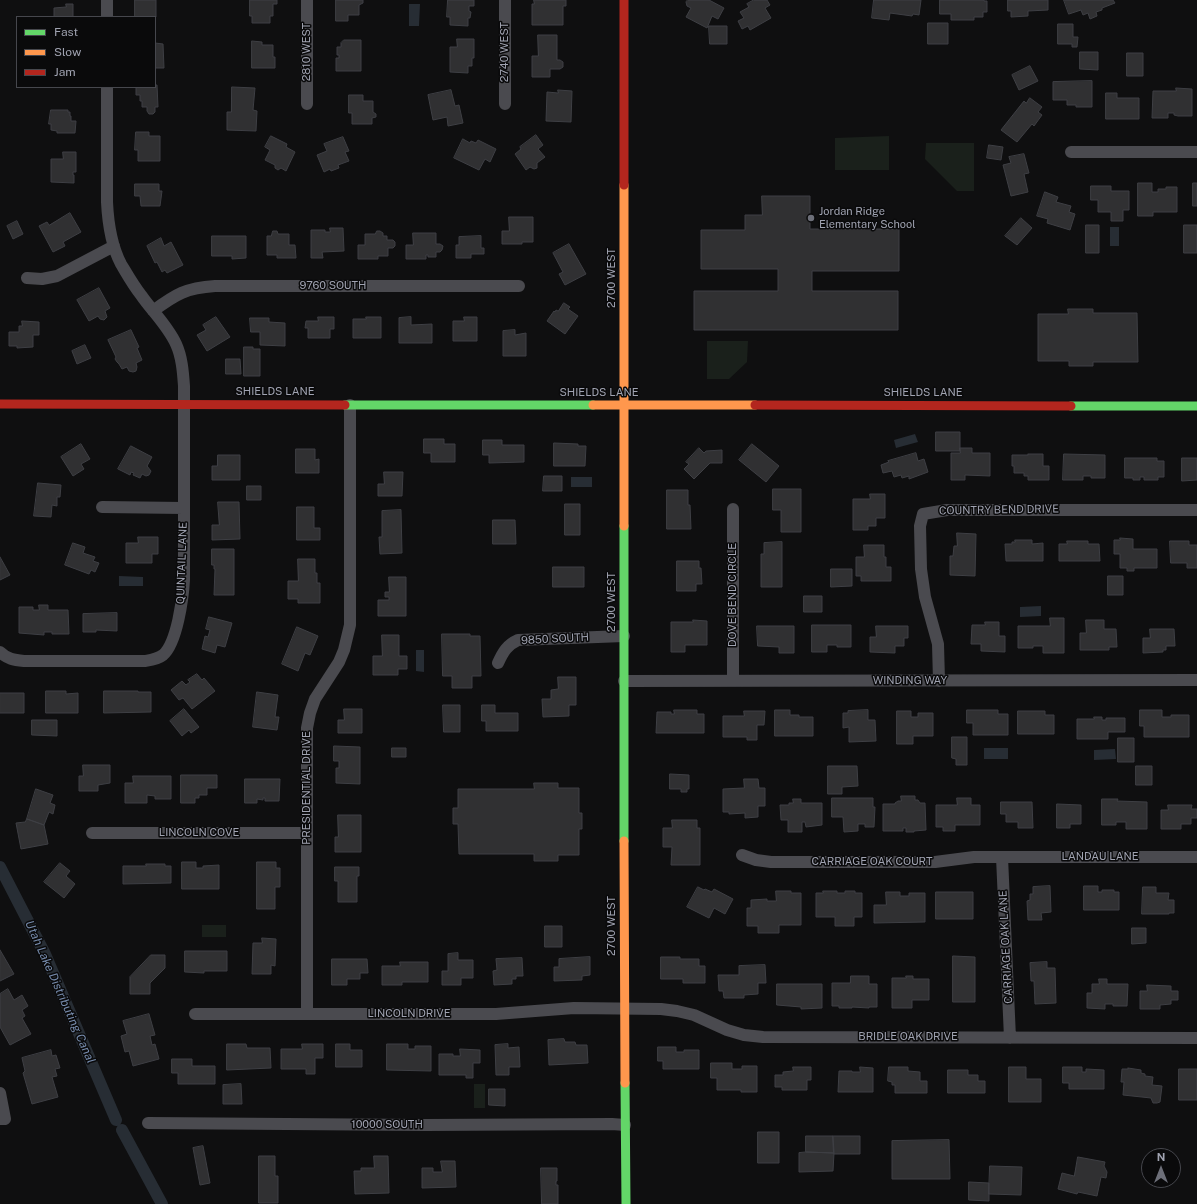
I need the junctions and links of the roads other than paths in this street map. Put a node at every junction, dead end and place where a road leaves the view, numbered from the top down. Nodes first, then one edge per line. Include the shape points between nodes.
1 (107, 0) edge
2 (307, 0) edge
3 (505, 0) edge
4 (624, 0) edge
5 (107, 16) edge
6 (107, 88) edge
7 (307, 104) dead end
8 (505, 104) dead end
9 (1071, 152) dead end
10 (1197, 152) edge
11 (114, 246) junction
12 (27, 278) dead end
13 (519, 286) dead end
14 (154, 311) junction
15 (0, 404) edge
16 (184, 404) junction
17 (350, 405) junction
18 (624, 405) junction
19 (1197, 406) edge
20 (102, 507) dead end
21 (184, 508) junction
22 (733, 508) dead end
23 (1197, 510) edge
24 (624, 636) junction
25 (3, 655) edge
26 (498, 663) dead end
27 (733, 680) junction
28 (939, 680) junction
29 (1197, 680) edge
30 (624, 681) junction
31 (306, 832) junction
32 (92, 833) dead end
33 (742, 855) dead end
34 (1002, 857) junction
35 (1197, 857) edge
36 (624, 1008) junction
37 (195, 1014) dead end
38 (307, 1014) junction
39 (1010, 1038) junction
40 (1197, 1038) edge
41 (0, 1093) edge
42 (2, 1119) edge
43 (148, 1123) dead end
44 (625, 1125) junction
45 (626, 1204) edge

1 - 5 street
2 - 7 street, 2810 WEST
3 - 8 street, 2740 WEST
4 - 18 main road, 2700 WEST
6 - 11 street, QUINTAIL LANE via 107,202
9 - 10 street
11 - 12 street via 57,276
11 - 14 street, QUINTAIL LANE via 120,262
13 - 14 street, 9760 SOUTH via 200,287 175,295
14 - 16 street, QUINTAIL LANE via 176,345 182,365
15 - 16 main road, SHIELDS LANE
16 - 17 main road, SHIELDS LANE
16 - 21 street, QUINTAIL LANE
17 - 18 main road, SHIELDS LANE
17 - 31 street, PRESIDENTIAL DRIVE via 350,625 339,662 315,698 310,713 306,744
18 - 19 main road, SHIELDS LANE
18 - 24 main road, 2700 WEST
20 - 21 street
21 - 25 street, QUINTAIL LANE via 183,601 170,647 163,655 145,661 24,661
22 - 27 street, DOVE BEND CIRCLE
23 - 28 street, COUNTRY BEND DRIVE via 947,510 923,514 920,526 921,569 925,597 938,644
24 - 26 street, 9850 SOUTH via 518,640 508,646
24 - 30 main road, 2700 WEST
27 - 28 street, WINDING WAY
27 - 30 street, WINDING WAY
28 - 29 street, WINDING WAY
30 - 36 main road, 2700 WEST
31 - 32 street, LINCOLN COVE
31 - 38 street, PRESIDENTIAL DRIVE
33 - 34 street, CARRIAGE OAK COURT via 771,862 935,862 974,857
34 - 35 street, LANDAU LANE
34 - 39 street, CARRIAGE OAK LANE
36 - 38 street, LINCOLN DRIVE via 574,1008 496,1014
36 - 39 street, BRIDLE OAK DRIVE via 677,1011 694,1015 727,1030 763,1037
36 - 44 main road, 2700 WEST
37 - 38 street, LINCOLN DRIVE
39 - 40 street, BRIDLE OAK DRIVE
41 - 42 street
43 - 44 street, 10000 SOUTH
44 - 45 main road, 2700 WEST

